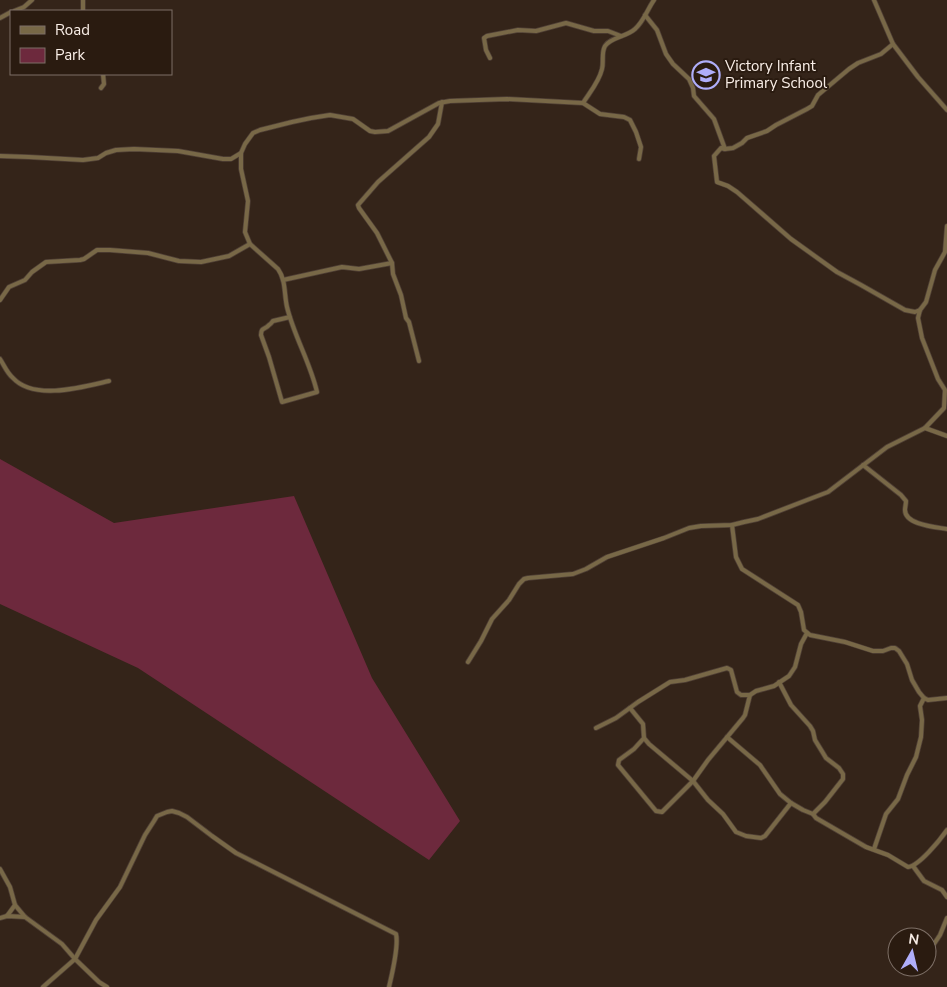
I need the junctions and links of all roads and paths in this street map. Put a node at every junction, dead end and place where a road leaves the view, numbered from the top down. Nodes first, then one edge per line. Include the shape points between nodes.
1 (32, 0) edge
2 (654, 0) edge
3 (874, 0) edge
4 (17, 10) edge
5 (645, 15) junction
6 (622, 36) junction
7 (893, 44) junction
8 (490, 58) dead end
9 (104, 75) edge
10 (101, 88) dead end
11 (442, 102) junction
12 (583, 103) junction
13 (947, 110) edge
14 (725, 149) junction
15 (241, 153) junction
16 (0, 156) edge
17 (639, 160) dead end
18 (947, 226) edge
19 (250, 244) junction
20 (392, 264) junction
21 (283, 280) junction
22 (0, 300) edge
23 (920, 310) junction
24 (290, 317) junction
25 (0, 359) edge
26 (419, 361) dead end
27 (109, 381) dead end
28 (925, 428) junction
29 (947, 436) edge
30 (863, 465) junction
31 (732, 525) junction
32 (947, 529) edge
33 (807, 633) junction
34 (468, 662) dead end
35 (779, 682) junction
36 (750, 695) junction
37 (924, 698) junction
38 (947, 698) edge
39 (630, 708) junction
40 (596, 728) dead end
41 (726, 737) junction
42 (644, 738) junction
43 (694, 781) junction
44 (791, 804) junction
45 (813, 814) junction
46 (947, 830) edge
47 (874, 849) junction
48 (913, 866) junction
49 (0, 870) edge
50 (947, 897) edge
51 (15, 905) junction
52 (7, 916) junction
53 (25, 916) junction
54 (0, 918) edge
55 (947, 918) edge
56 (937, 940) edge
57 (75, 958) junction
58 (43, 987) edge
59 (107, 987) edge
60 (389, 987) edge

1 - 4 street
2 - 5 street
3 - 7 street
5 - 6 street via 636,28
5 - 14 street via 657,30 666,54 689,79 694,96 714,119
6 - 8 street via 566,24 536,31 518,30 484,38
6 - 12 street via 610,40 605,46 599,79
7 - 13 street
7 - 14 street via 881,54 849,69 818,95 812,106 733,148
9 - 10 street
11 - 12 street via 507,99
11 - 15 street via 388,131 370,131 353,119 330,115 268,128 253,133
11 - 20 street via 438,124 429,137 378,182 358,206 377,233
12 - 17 street via 600,114 630,120 640,147
14 - 23 street via 721,148 714,156 717,182 742,195 790,239 837,272 905,310
15 - 16 street via 231,159 178,151 134,149 116,150 84,160
15 - 19 street via 248,201 245,232
18 - 23 street via 945,252
19 - 21 street via 278,269
19 - 22 street via 229,256 201,262 179,261 148,253 97,250 80,260 46,262 25,280 9,287
20 - 21 street via 359,269 342,267
20 - 26 street
21 - 24 street
23 - 28 street via 918,318 922,338 945,390 944,408
24 - 24 street via 317,392 282,402 261,331 273,321
25 - 27 street via 13,379 27,388 49,391
28 - 29 street
28 - 30 street via 887,447
30 - 31 street via 828,492
30 - 32 street via 901,495 906,501 907,516 913,521
31 - 33 street via 736,557 742,569 798,605
31 - 34 street via 689,528 607,557 573,574 524,579 492,619
33 - 35 street via 795,667
33 - 37 street via 873,652 891,648 899,650
35 - 36 street
35 - 45 street via 792,705 810,726 823,753 843,774 843,779
36 - 39 street via 737,692 731,670 727,668 670,682
36 - 41 street via 745,715
37 - 38 street
37 - 47 street via 920,706 921,737 916,757 898,799 886,814
39 - 40 street
39 - 42 street via 643,724
41 - 43 street
41 - 44 street via 760,765
42 - 43 street
42 - 43 street via 619,760 618,765 656,811 662,812
43 - 44 street via 736,832 746,836 765,836
44 - 45 street
45 - 47 street via 842,834
46 - 48 street
47 - 48 street via 908,868
48 - 50 street via 924,881 942,890
49 - 51 street
51 - 52 street
51 - 53 street
52 - 53 street
52 - 54 street
53 - 57 street
55 - 56 street
57 - 58 street
57 - 59 street
57 - 60 street via 96,920 120,887 157,816 172,811 188,817 236,852 396,934

